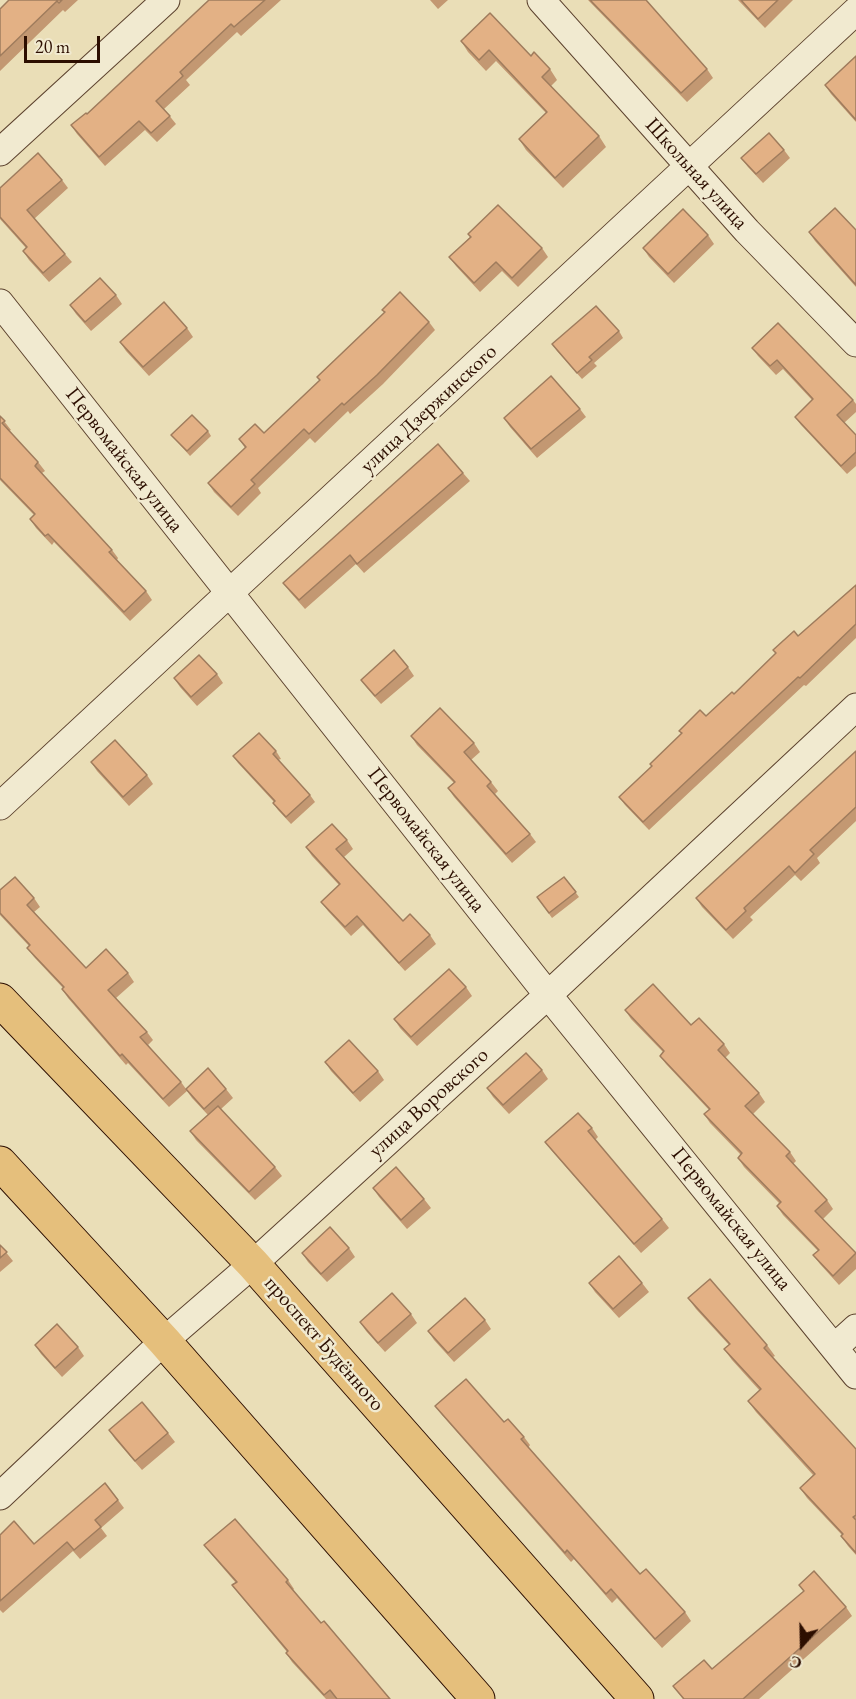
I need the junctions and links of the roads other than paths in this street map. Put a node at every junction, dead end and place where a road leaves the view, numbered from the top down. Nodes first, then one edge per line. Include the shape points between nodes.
1 (166, 0) edge
2 (541, 0) edge
3 (856, 11) edge
4 (0, 152) edge
5 (689, 168) junction
6 (0, 303) edge
7 (856, 343) edge
8 (230, 593) junction
9 (856, 707) edge
10 (0, 806) edge
11 (548, 995) junction
12 (0, 1000) edge
13 (0, 1163) edge
14 (253, 1264) junction
15 (856, 1328) edge
16 (164, 1341) junction
17 (835, 1347) junction
18 (856, 1375) edge
19 (0, 1496) edge
20 (478, 1699) edge
21 (637, 1699) edge

1 - 4 street
2 - 5 street, Школьная улица
3 - 5 street, улица Дзержинского
5 - 7 street, Школьная улица
5 - 8 street, улица Дзержинского
6 - 8 street, Первомайская улица
8 - 10 street, улица Дзержинского
8 - 11 street, Первомайская улица
9 - 11 street, улица Воровского
11 - 14 street, улица Воровского
11 - 17 street, Первомайская улица
12 - 14 main road, проспект Будённого
13 - 16 main road
14 - 16 street, улица Воровского
14 - 21 main road, проспект Будённого
15 - 17 street
16 - 19 street, улица Воровского
16 - 20 main road
17 - 18 street, Первомайская улица

